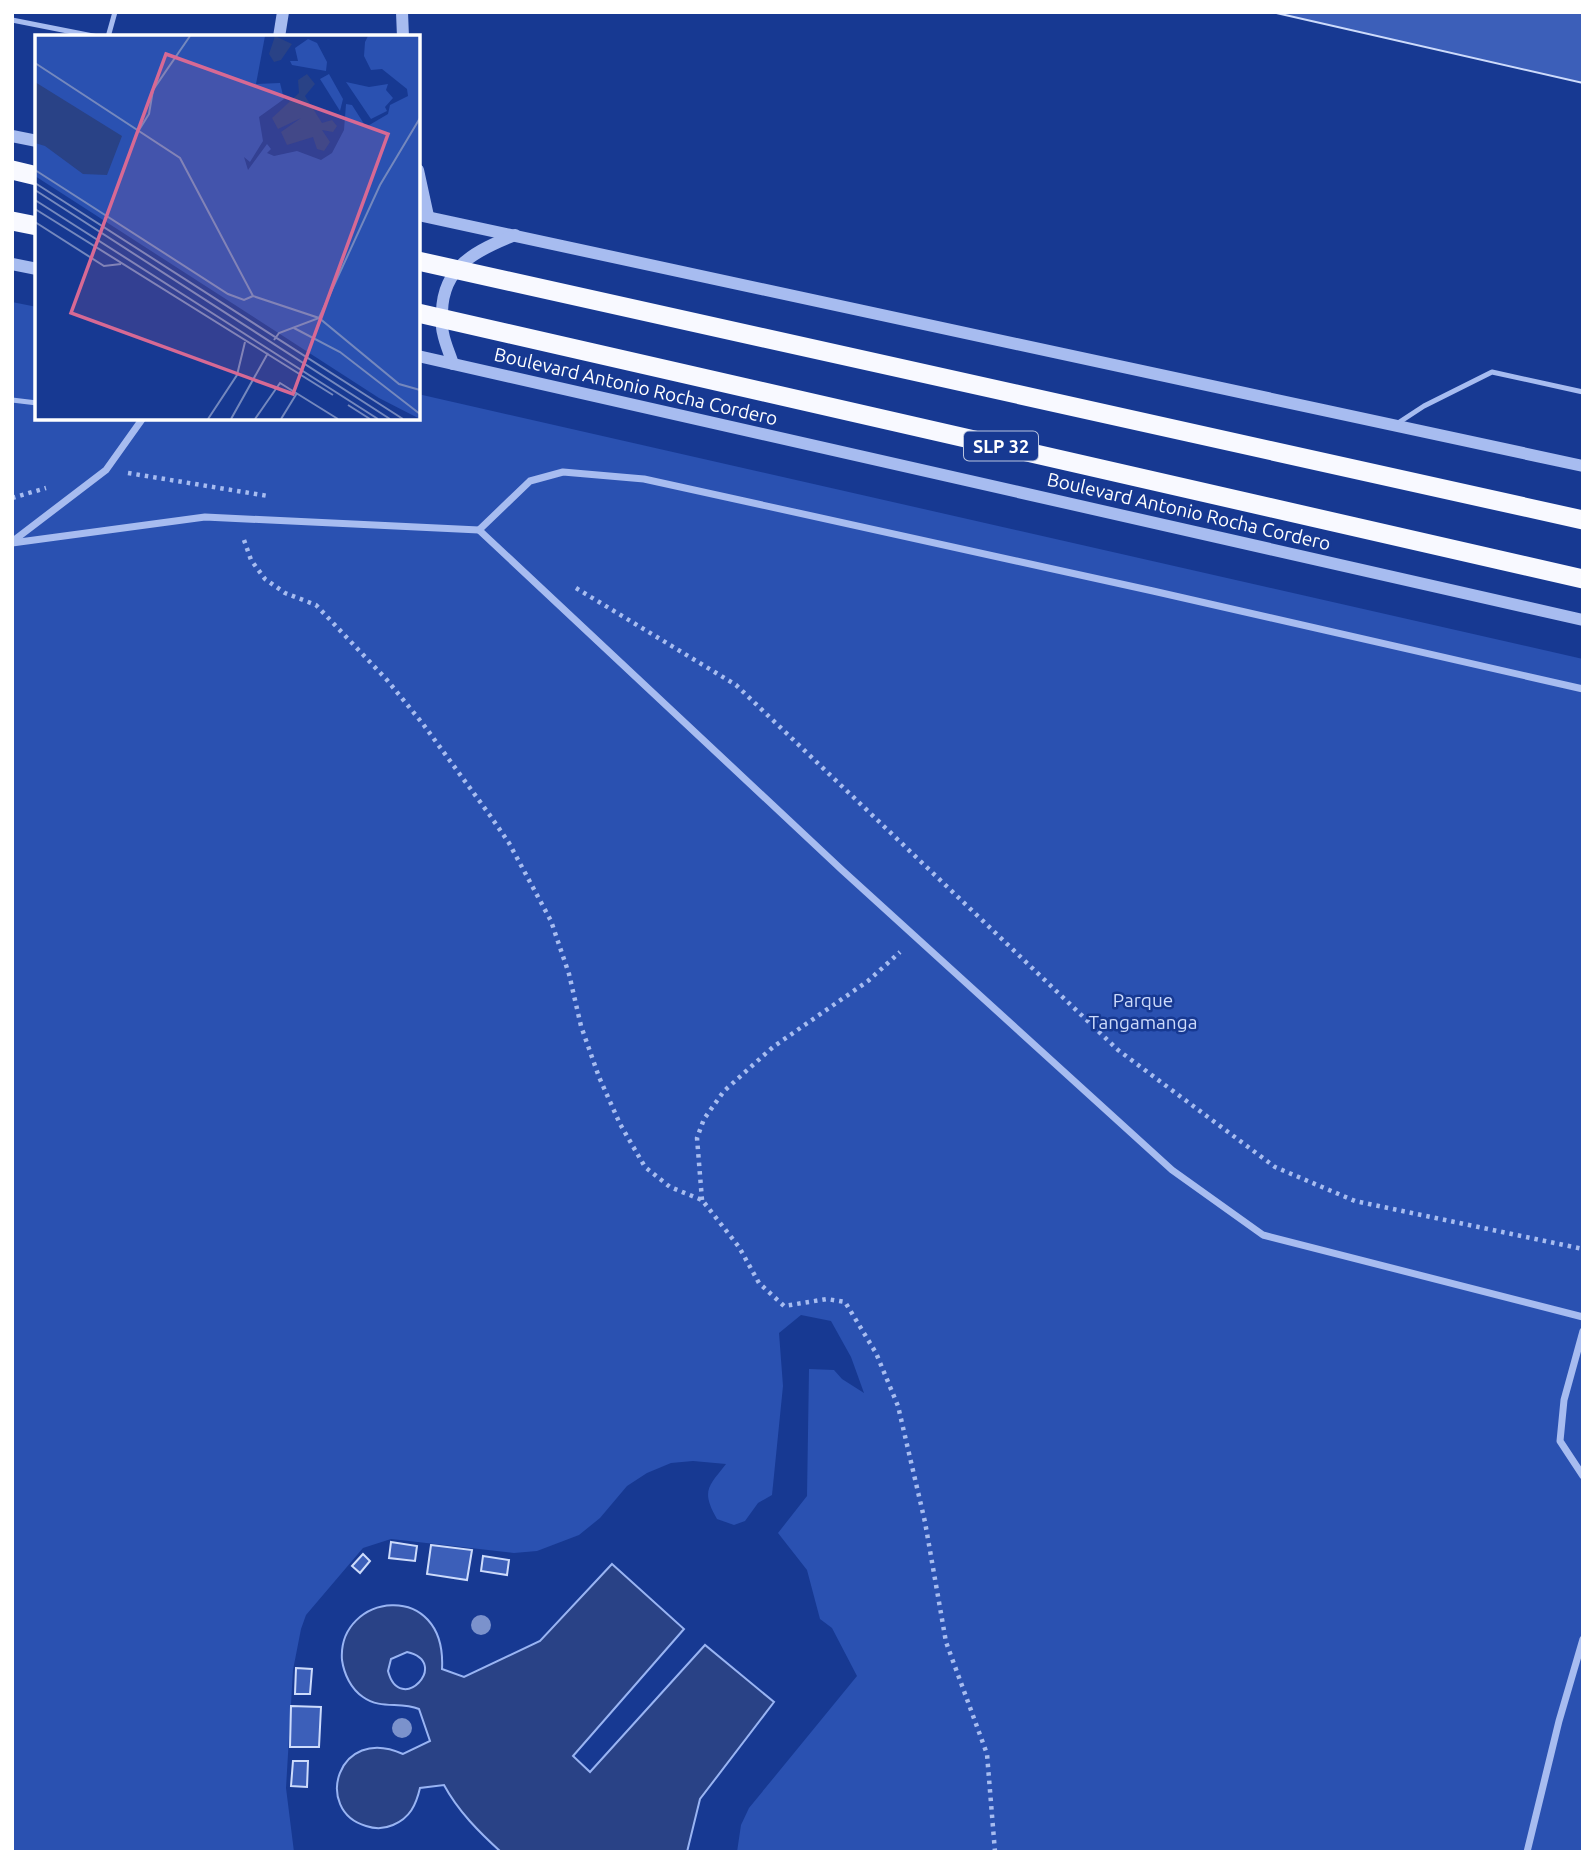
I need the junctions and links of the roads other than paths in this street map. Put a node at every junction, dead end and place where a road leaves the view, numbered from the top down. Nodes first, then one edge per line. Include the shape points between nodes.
1 (115, 12) edge
2 (283, 12) edge
3 (402, 12) edge
4 (12, 20) edge
5 (88, 35) edge
6 (109, 35) edge
7 (279, 35) edge
8 (403, 35) edge
9 (12, 136) edge
10 (35, 141) edge
11 (12, 170) edge
12 (35, 176) edge
13 (420, 188) edge
14 (423, 215) edge
15 (12, 220) edge
16 (35, 226) edge
17 (515, 235) junction
18 (420, 261) edge
19 (12, 264) edge
20 (35, 269) edge
21 (420, 313) edge
22 (420, 356) edge
23 (453, 364) junction
24 (1583, 392) edge
25 (12, 400) edge
26 (35, 403) edge
27 (142, 420) edge
28 (1396, 425) junction
29 (1583, 466) edge
30 (1583, 520) edge
31 (479, 530) junction
32 (12, 542) edge
33 (1583, 579) edge
34 (1583, 620) edge
35 (1583, 689) edge
36 (1583, 1317) edge
37 (1583, 1331) edge
38 (1583, 1476) edge
39 (1583, 1639) edge
40 (1527, 1852) edge

1 - 6 lane
2 - 7 street
3 - 8 street
4 - 5 lane
9 - 10 street
11 - 12 highway
13 - 14 street
14 - 17 street
15 - 16 highway
17 - 23 street via 469,257 446,282 442,330
17 - 28 street
18 - 30 highway, bridge
19 - 20 street
21 - 33 highway, SLP 32, bridge
22 - 23 street, Boulevard Antonio Rocha Cordero
23 - 34 street, Boulevard Antonio Rocha Cordero
24 - 28 lane via 1492,372
25 - 26 lane
27 - 32 street via 106,470
28 - 29 street
31 - 32 street via 205,517
31 - 35 street via 530,481 563,472 643,479
31 - 36 street via 1172,1170 1263,1235
37 - 38 street via 1564,1401 1560,1441
39 - 40 street

